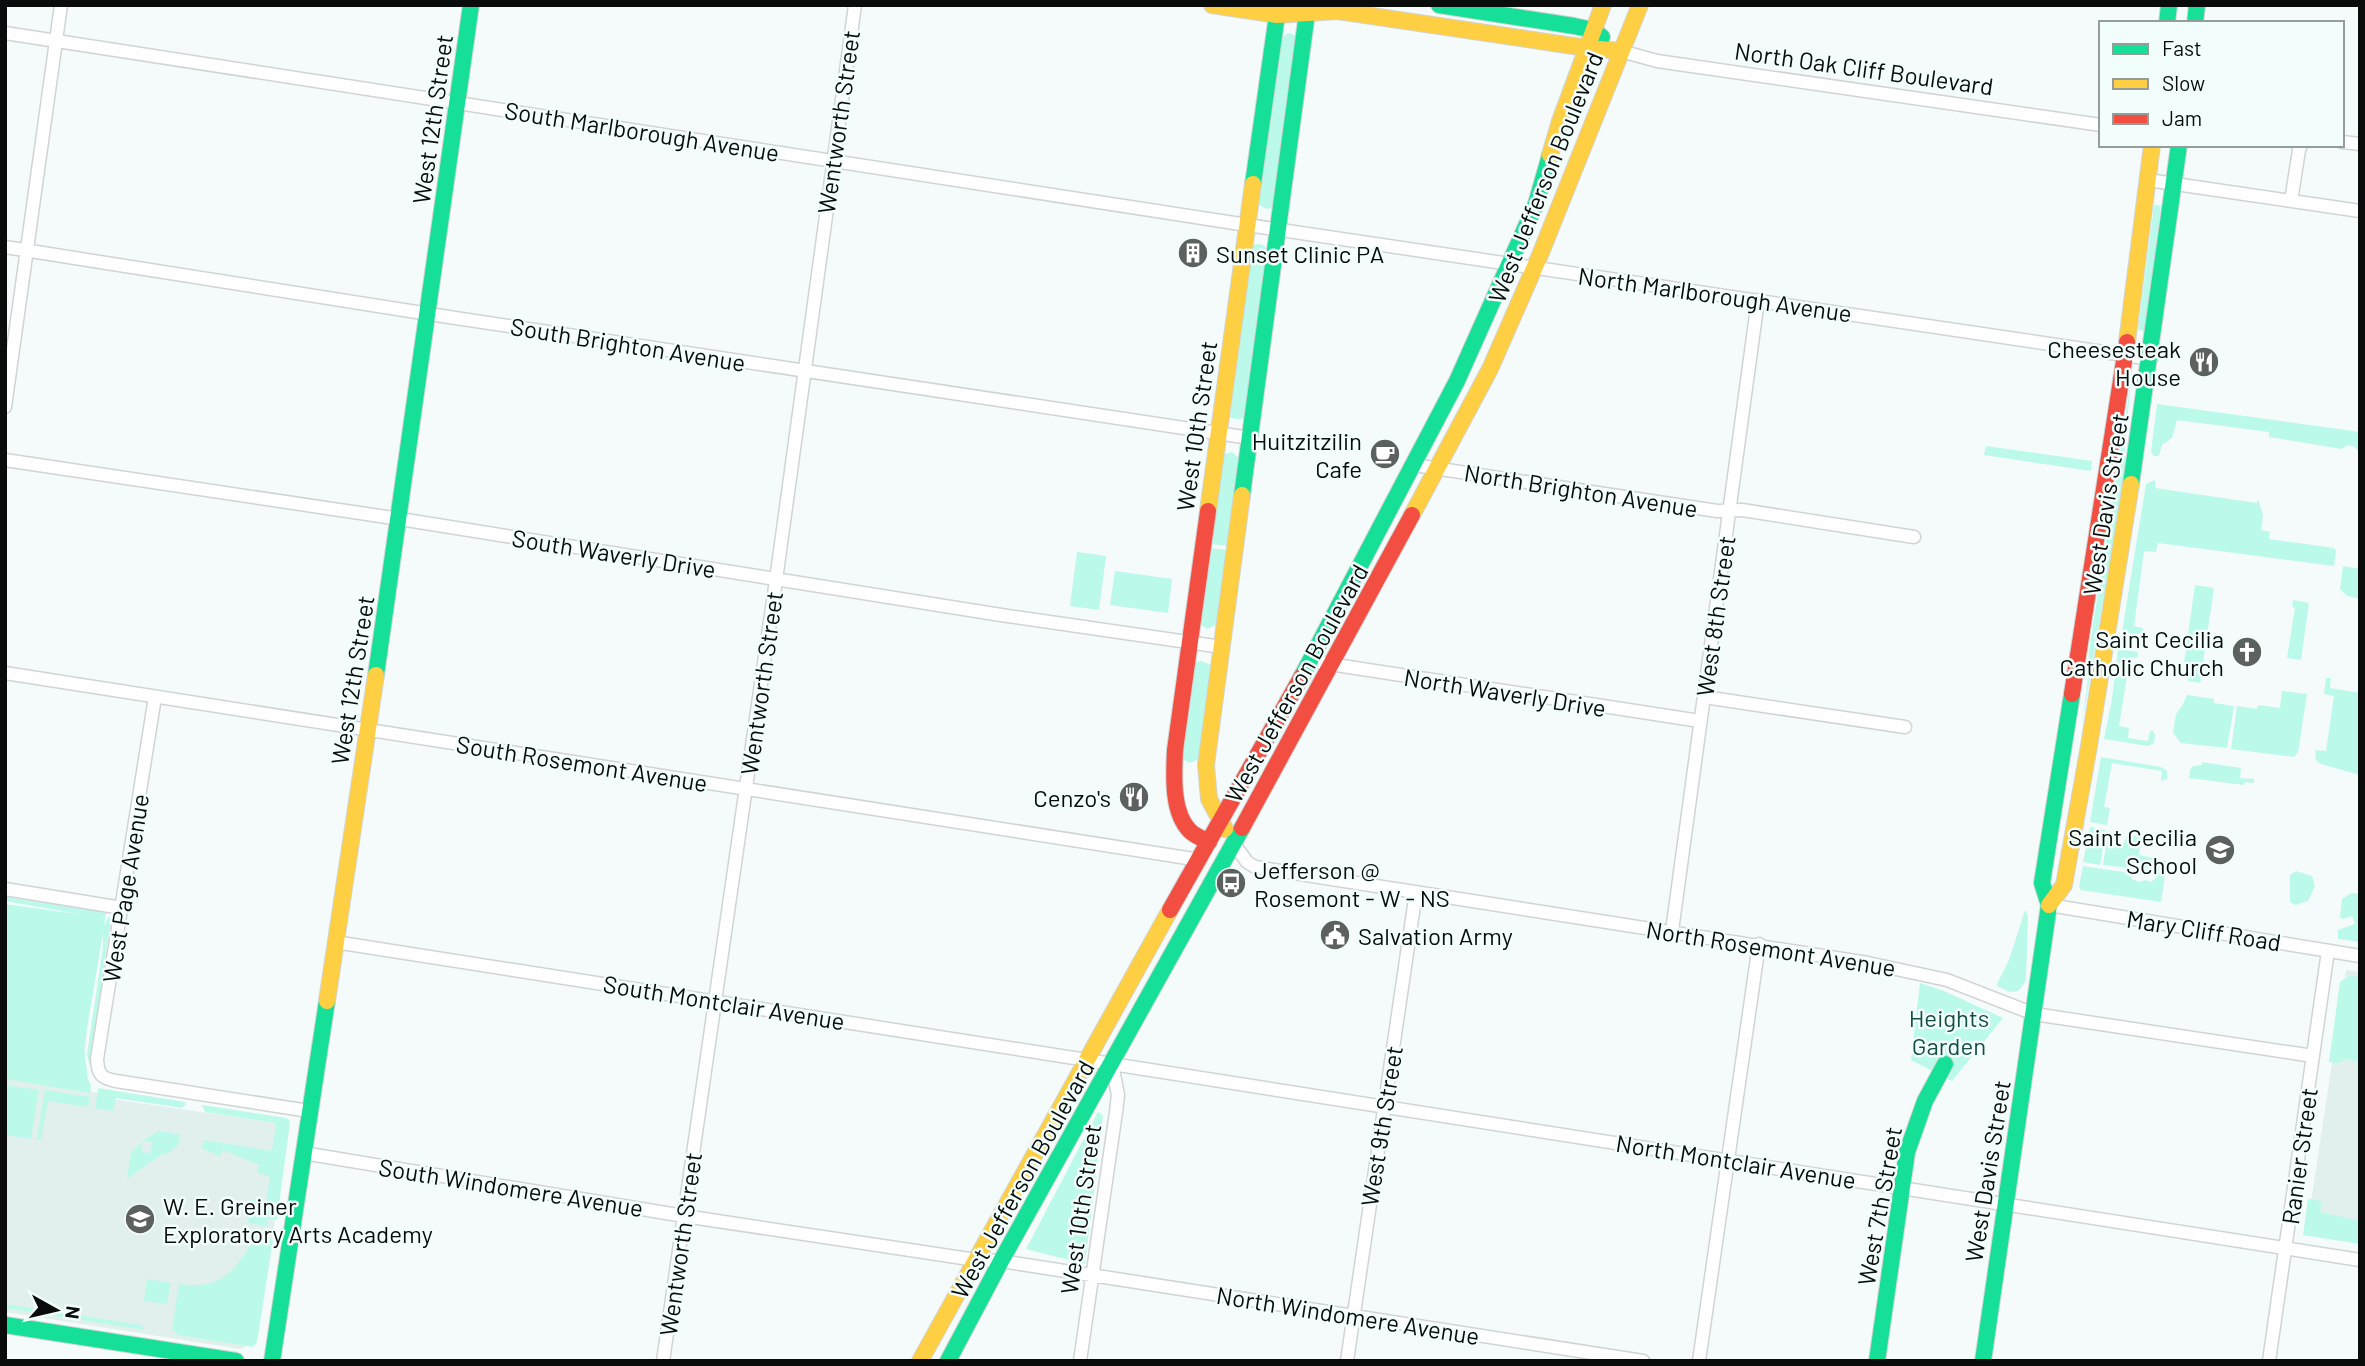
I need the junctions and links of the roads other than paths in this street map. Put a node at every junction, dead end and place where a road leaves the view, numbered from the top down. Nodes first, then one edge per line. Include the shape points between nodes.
1 (61, 5) edge
2 (471, 5) edge
3 (855, 5) edge
4 (1212, 5) edge
5 (1439, 5) edge
6 (1603, 5) edge
7 (1640, 5) edge
8 (1306, 9) edge
9 (1280, 10) edge
10 (1593, 30) junction
11 (5, 33) edge
12 (55, 41) junction
13 (1587, 48) junction
14 (1621, 51) junction
15 (456, 103) junction
16 (2099, 125) edge
17 (2152, 147) edge
18 (2179, 147) edge
19 (2300, 147) edge
20 (833, 160) junction
21 (2148, 180) junction
22 (2174, 184) junction
23 (2291, 201) junction
24 (2360, 211) edge
25 (1247, 225) junction
26 (1279, 229) junction
27 (5, 247) edge
28 (27, 250) junction
29 (1511, 264) junction
30 (1534, 267) junction
31 (1758, 300) junction
32 (429, 314) junction
33 (2125, 355) junction
34 (2151, 359) junction
35 (805, 370) junction
36 (5, 407) edge
37 (1218, 434) junction
38 (1250, 438) junction
39 (5, 460) edge
40 (1414, 465) junction
41 (1439, 468) junction
42 (1730, 510) junction
43 (400, 519) junction
44 (1914, 537) dead end
45 (776, 580) junction
46 (1189, 643) junction
47 (1222, 647) junction
48 (1310, 661) junction
49 (1332, 665) junction
50 (5, 673) edge
51 (155, 697) junction
52 (1704, 697) junction
53 (1700, 721) junction
54 (1905, 727) dead end
55 (367, 731) junction
56 (746, 788) junction
57 (1220, 821) junction
58 (1209, 842) junction
59 (1234, 844) junction
60 (1200, 860) junction
61 (5, 889) edge
62 (1416, 892) junction
63 (2049, 905) junction
64 (122, 908) junction
65 (1672, 931) junction
66 (335, 942) junction
67 (1759, 944) junction
68 (2328, 951) junction
69 (2360, 956) edge
70 (716, 1001) junction
71 (2034, 1014) junction
72 (2313, 1056) junction
73 (1086, 1059) junction
74 (1112, 1064) junction
75 (1945, 1064) dead end
76 (1384, 1106) junction
77 (309, 1111) junction
78 (303, 1153) junction
79 (1727, 1160) junction
80 (1901, 1188) junction
81 (2004, 1205) junction
82 (684, 1216) junction
83 (2286, 1248) junction
84 (976, 1259) junction
85 (2360, 1260) edge
86 (1001, 1261) junction
87 (1093, 1275) junction
88 (1354, 1317) junction
89 (5, 1325) edge
90 (236, 1361) edge
91 (272, 1361) edge
92 (663, 1361) edge
93 (920, 1361) edge
94 (948, 1361) edge
95 (1080, 1361) edge
96 (1347, 1361) edge
97 (1643, 1361) edge
98 (1699, 1361) edge
99 (1877, 1361) edge
100 (1983, 1361) edge
101 (2269, 1361) edge

1 - 12 street
2 - 15 main road, West 12th Street
3 - 20 street, Wentworth Street
4 - 9 main road, North Oak Cliff Boulevard
5 - 10 main road, North Oak Cliff Boulevard
6 - 10 main road, West Jefferson Boulevard
7 - 14 main road, West Jefferson Boulevard
8 - 9 main road, North Oak Cliff Boulevard
8 - 13 main road, North Oak Cliff Boulevard
8 - 26 main road
9 - 25 main road, West 10th Street
10 - 13 main road, West Jefferson Boulevard
10 - 14 main road, North Oak Cliff Boulevard
11 - 12 street, South Marlborough Avenue
12 - 15 street, South Marlborough Avenue
12 - 28 street
13 - 14 main road, North Oak Cliff Boulevard
13 - 29 main road, West Jefferson Boulevard via 1560,121 1542,189
14 - 16 street, North Oak Cliff Boulevard via 1657,61
14 - 30 main road, West Jefferson Boulevard
15 - 20 street, South Marlborough Avenue
15 - 32 main road, West 12th Street
17 - 21 main road, West Davis Street
18 - 22 main road, West Davis Street
19 - 23 street
20 - 25 street, South Marlborough Avenue
20 - 35 street, Wentworth Street
21 - 22 street
21 - 33 main road, West Davis Street
22 - 23 street
22 - 34 main road, West Davis Street
23 - 24 street
25 - 26 street, South Marlborough Avenue
25 - 37 main road, West 10th Street
26 - 29 street, North Marlborough Avenue
26 - 38 main road
27 - 28 street, South Brighton Avenue
28 - 32 street, South Brighton Avenue
28 - 36 street
29 - 30 street, North Marlborough Avenue
29 - 40 main road, West Jefferson Boulevard
30 - 31 street, North Marlborough Avenue
30 - 41 main road, West Jefferson Boulevard via 1490,369
31 - 33 street, North Marlborough Avenue
31 - 42 street, West 8th Street
32 - 35 street, South Brighton Avenue
32 - 43 main road, West 12th Street
33 - 34 street, North Marlborough Avenue
33 - 63 main road, West Davis Street via 2042,883
34 - 63 main road, West Davis Street via 2064,885
35 - 37 street, South Brighton Avenue
35 - 45 street, Wentworth Street
37 - 38 street, South Brighton Avenue
37 - 46 main road, West 10th Street
38 - 47 main road
39 - 43 street, South Waverly Drive
40 - 41 street, North Brighton Avenue
40 - 48 main road, West Jefferson Boulevard
41 - 42 street, North Brighton Avenue
41 - 49 main road, West Jefferson Boulevard
42 - 44 street, North Brighton Avenue
42 - 52 street, West 8th Street
43 - 45 street, South Waverly Drive
43 - 55 main road, West 12th Street
45 - 46 street, South Waverly Drive
45 - 56 street, Wentworth Street
46 - 47 street, South Waverly Drive
46 - 58 main road, West 10th Street via 1175,750 1175,789 1184,824
47 - 57 main road via 1205,787
48 - 49 street, North Waverly Drive
48 - 57 main road, West Jefferson Boulevard
49 - 53 street, North Waverly Drive
49 - 59 main road, West Jefferson Boulevard
50 - 51 street, South Rosemont Avenue
51 - 55 street, South Rosemont Avenue
51 - 64 street, West Page Avenue
52 - 53 street, West 8th Street
52 - 54 street
53 - 65 street, West 8th Street
55 - 56 street, South Rosemont Avenue
55 - 66 main road, West 12th Street
56 - 60 street, South Rosemont Avenue
56 - 70 street, Wentworth Street
57 - 58 main road, West Jefferson Boulevard
57 - 59 main road
58 - 60 main road, West Jefferson Boulevard
59 - 62 street, North Rosemont Avenue via 1255,867
59 - 74 main road, West Jefferson Boulevard
60 - 73 main road, West Jefferson Boulevard
61 - 64 street
62 - 65 street, North Rosemont Avenue
62 - 76 street, West 9th Street
63 - 68 street, Mary Cliff Road
63 - 71 main road, West Davis Street
64 - 77 street, West Page Avenue via 97,1059 103,1078
65 - 67 street, North Rosemont Avenue
66 - 70 street, South Montclair Avenue
66 - 77 main road, West 12th Street
67 - 71 street, North Rosemont Avenue via 1930,975
67 - 79 street
68 - 69 street, Mary Cliff Road
68 - 72 street, Ranier Street
70 - 73 street, South Montclair Avenue
70 - 82 street, Wentworth Street
71 - 72 street, North Rosemont Avenue
71 - 81 main road, West Davis Street
72 - 83 street, Ranier Street
73 - 74 street, South Montclair Avenue
73 - 84 main road, West Jefferson Boulevard
74 - 76 street, North Montclair Avenue
74 - 86 main road, West Jefferson Boulevard
74 - 87 street, West 10th Street via 1118,1095
75 - 80 main road, West 7th Street via 1916,1123
76 - 79 street, North Montclair Avenue
76 - 88 street, West 9th Street
77 - 78 main road, West 12th Street
78 - 82 street, South Windomere Avenue
78 - 91 main road, West 12th Street
79 - 80 street, North Montclair Avenue
79 - 98 street
80 - 81 street, North Montclair Avenue
80 - 99 main road, West 7th Street
81 - 83 street, North Montclair Avenue
81 - 100 main road, West Davis Street
82 - 84 street, South Windomere Avenue
82 - 92 street, Wentworth Street
83 - 85 street, North Montclair Avenue
83 - 101 street, Ranier Street
84 - 86 street, South Windomere Avenue
84 - 93 main road, West Jefferson Boulevard
86 - 87 street, South Windomere Avenue
86 - 94 main road, West Jefferson Boulevard
87 - 88 street, North Windomere Avenue
87 - 95 street, West 10th Street
88 - 96 street, West 9th Street
88 - 97 street, North Windomere Avenue
89 - 90 main road

